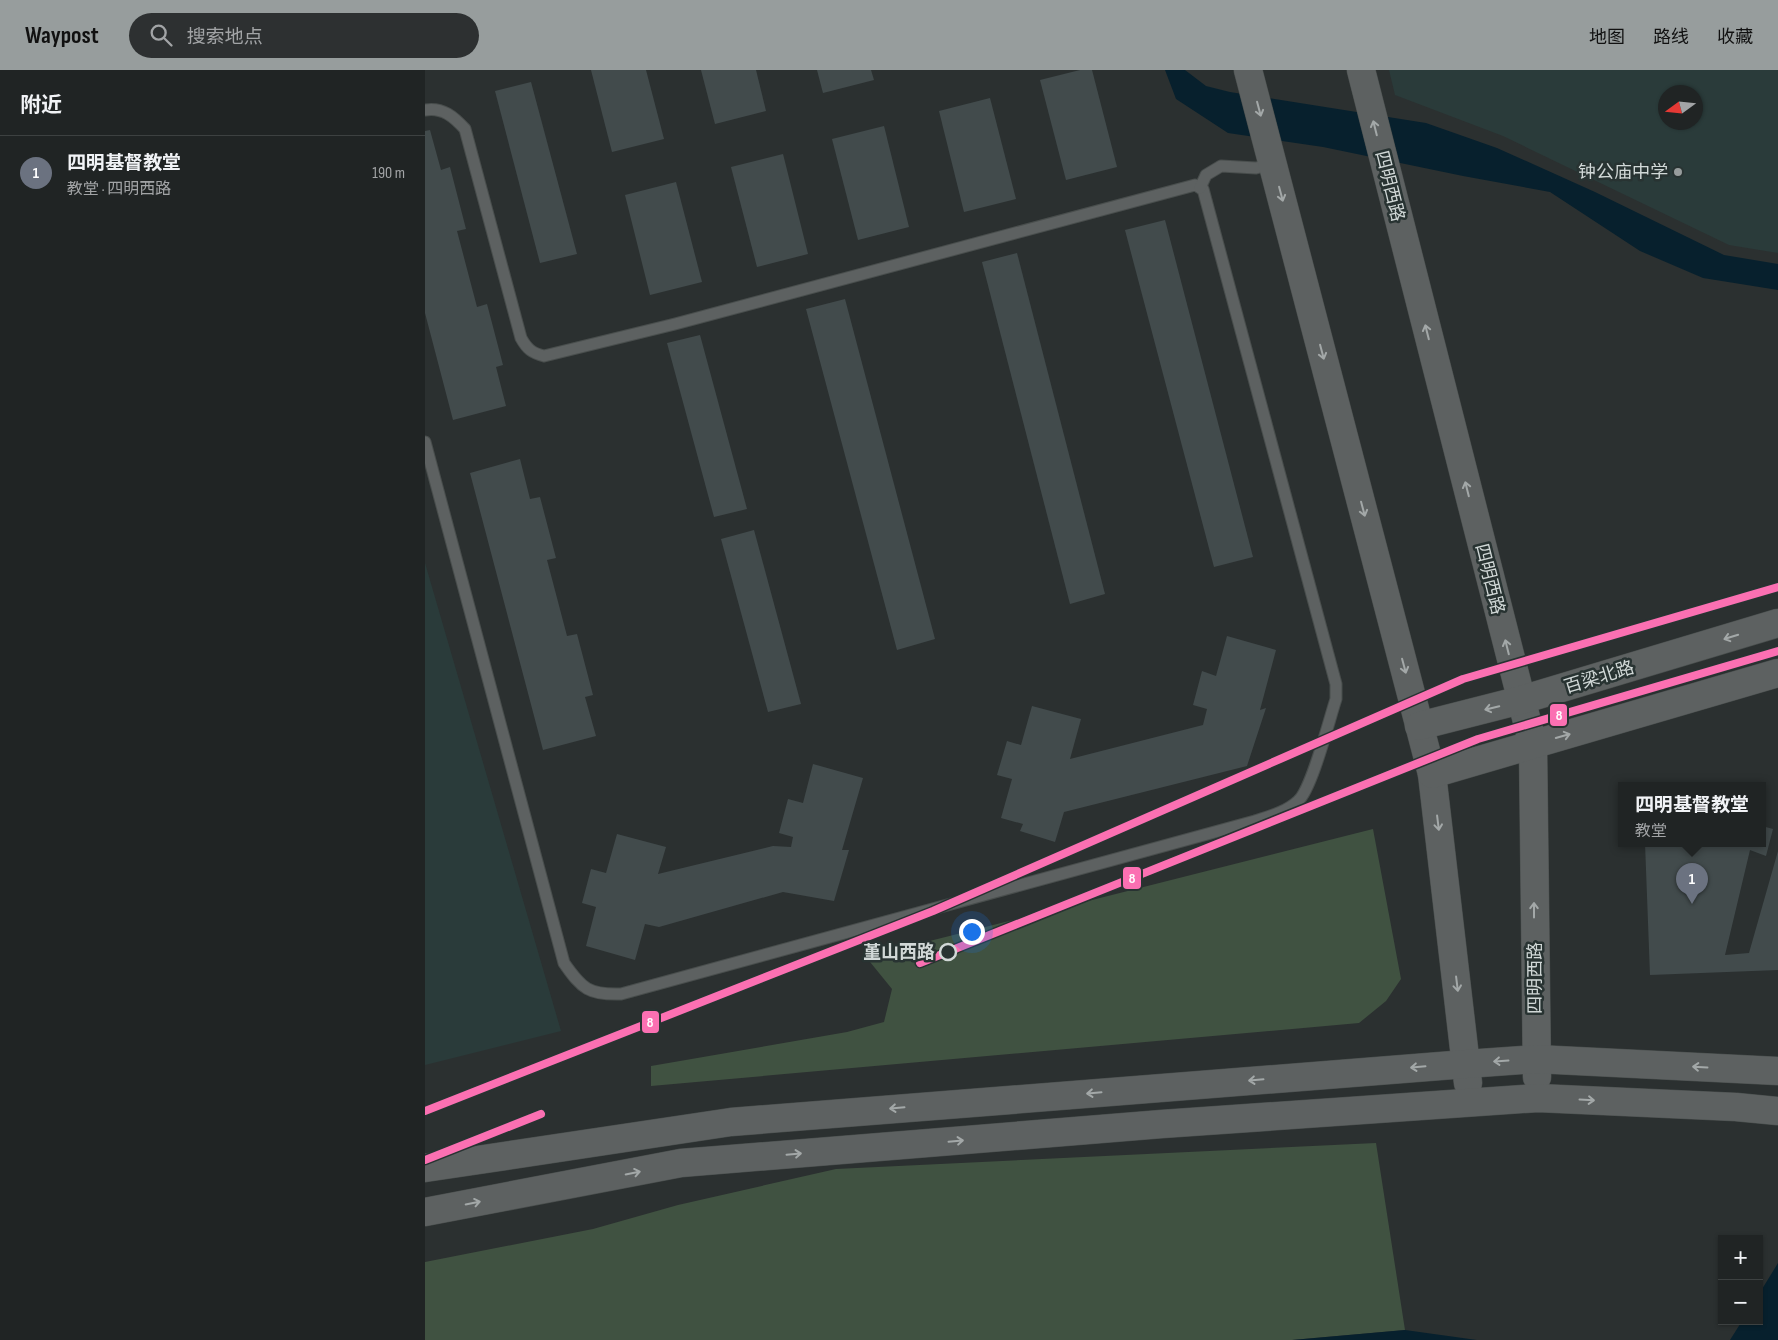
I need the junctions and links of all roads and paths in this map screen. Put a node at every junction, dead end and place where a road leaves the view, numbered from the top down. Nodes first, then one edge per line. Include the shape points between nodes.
1 (1248, 70) edge
2 (1362, 75) edge
3 (425, 110) edge
4 (1271, 156) junction
5 (1200, 188) junction
6 (425, 442) edge
7 (1778, 623) edge
8 (1778, 673) edge
9 (1521, 700) junction
10 (1419, 726) junction
11 (1533, 744) junction
12 (1432, 774) junction
13 (1535, 1059) junction
14 (1466, 1064) junction
15 (1778, 1071) edge
16 (1538, 1098) junction
17 (1469, 1103) junction
18 (1778, 1111) edge
19 (425, 1168) edge
20 (425, 1212) edge

1 -> 4 main road
9 -> 2 main road, 四明西路
3 - 5 lane via 442,111 453,116 465,129 521,338 526,348 544,356 1195,185
4 - 5 lane via 1256,168 1221,166 1206,175
4 -> 10 main road
5 - 6 lane via 1336,684 1336,699 1299,800 1282,811 1255,821 621,994 598,995 577,981 564,963
7 -> 9 main road, 百梁北路
11 -> 8 main road
9 -> 10 main road, 百梁北路
9 - 11 main road, 四明西路
10 - 12 main road
11 - 12 main road
13 -> 11 main road, 四明西路
12 -> 14 main road
13 -> 14 main road
15 -> 13 main road
13 - 16 main road, 四明西路
14 - 17 main road
14 -> 19 main road via 731,1122
16 - 17 main road
16 -> 18 main road
20 -> 17 main road via 681,1164 1162,1124

